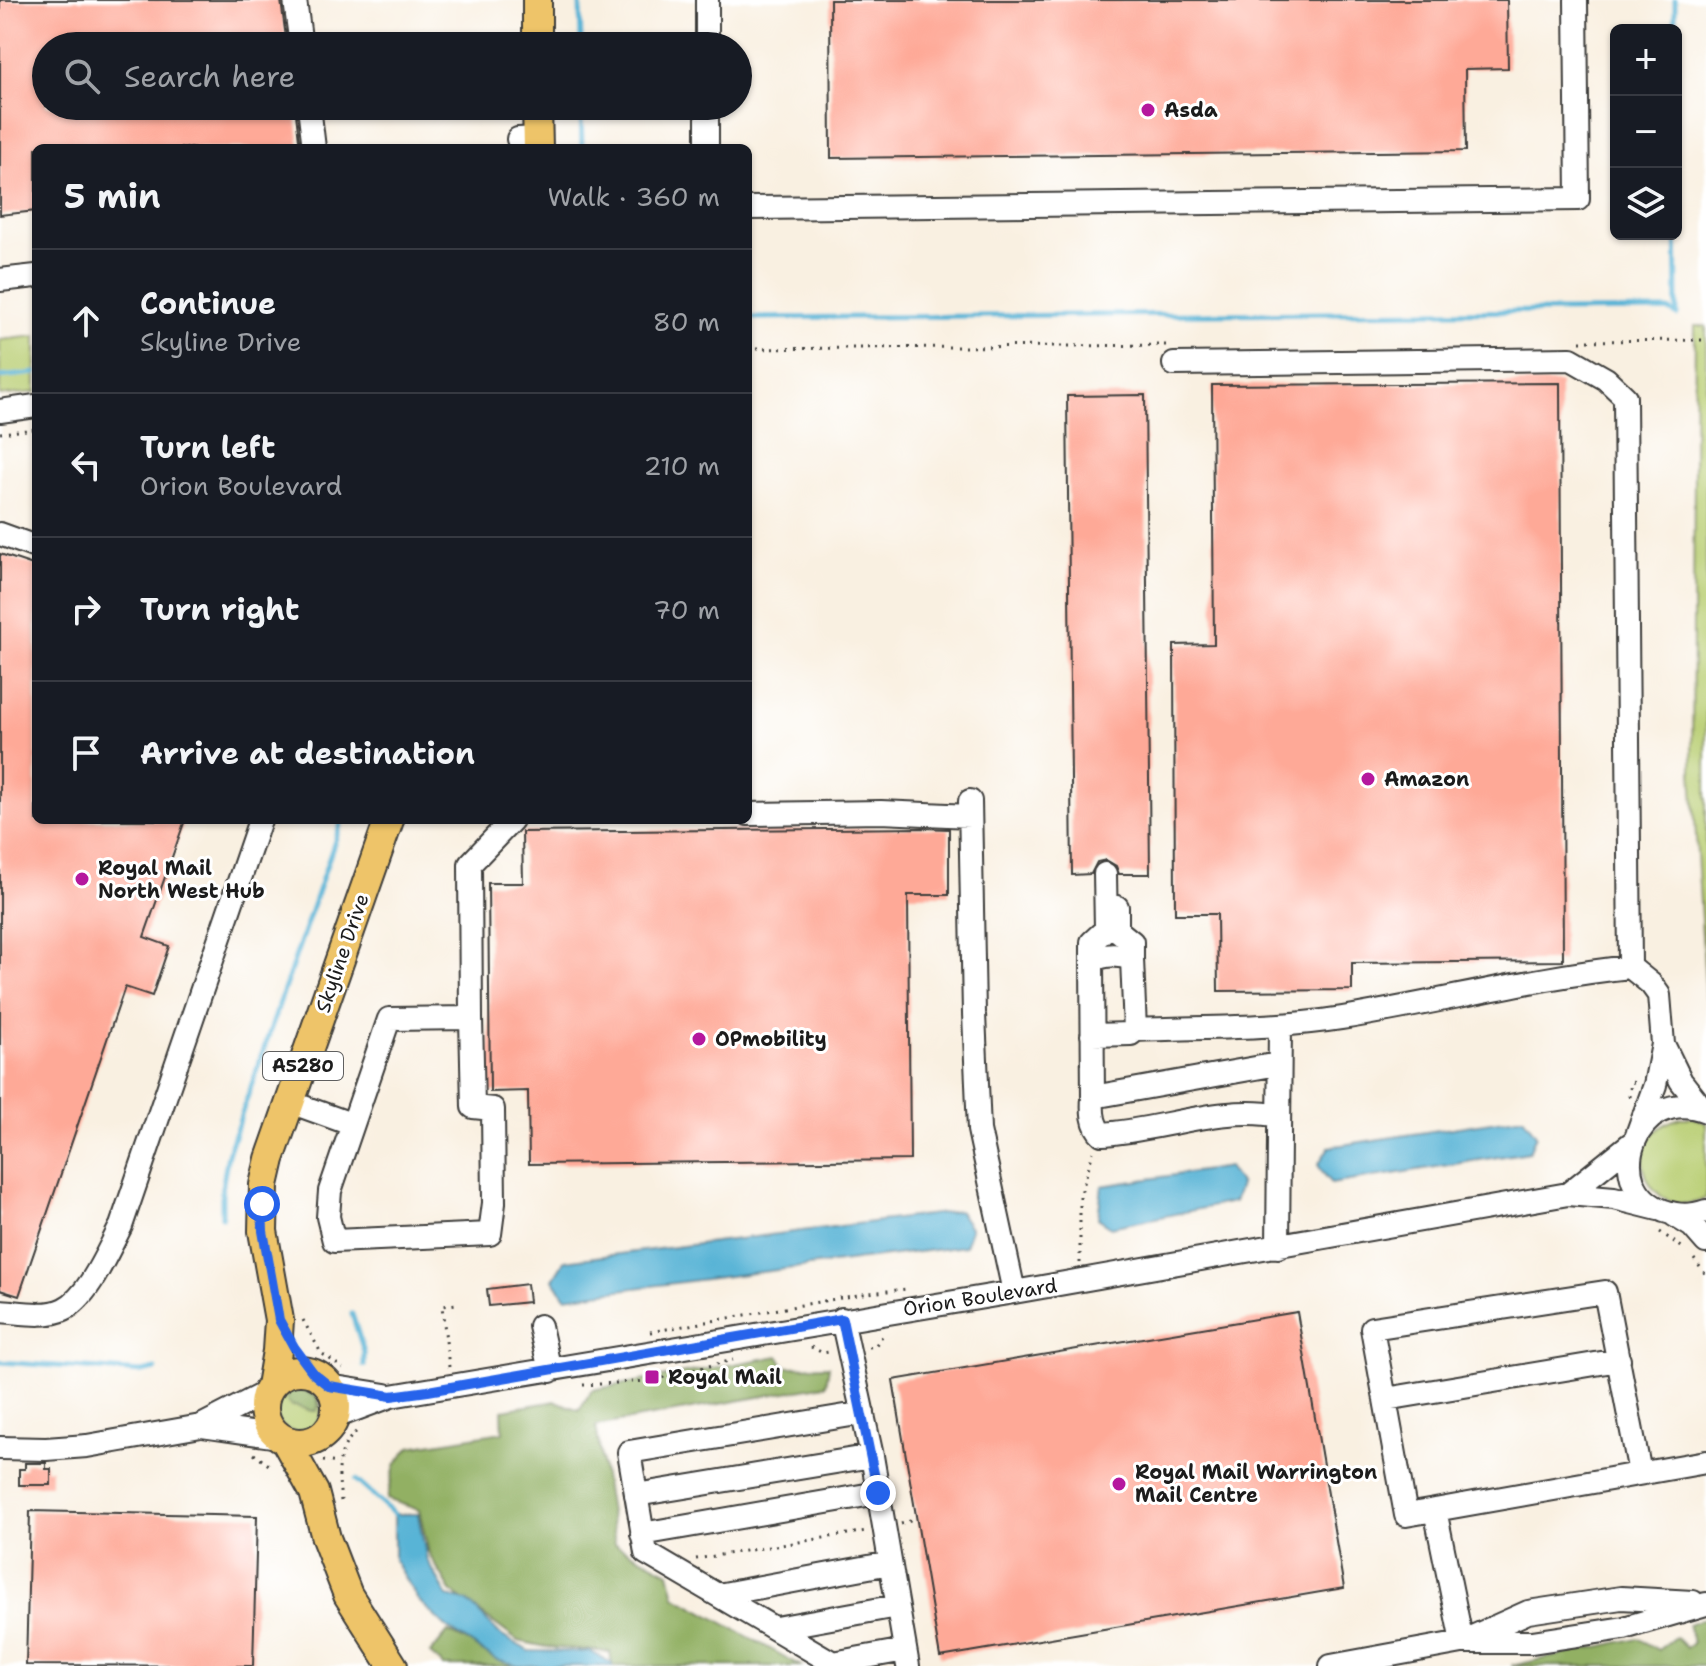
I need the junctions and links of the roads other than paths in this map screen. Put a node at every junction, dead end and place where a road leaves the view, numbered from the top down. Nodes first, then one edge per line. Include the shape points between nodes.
1 (295, 0) edge
2 (537, 0) edge
3 (707, 0) edge
4 (1576, 0) edge
5 (299, 32) edge
6 (537, 32) edge
7 (707, 32) edge
8 (311, 120) edge
9 (535, 120) edge
10 (707, 120) edge
11 (531, 142) edge
12 (314, 144) edge
13 (707, 144) edge
14 (752, 208) edge
15 (32, 276) edge
16 (0, 280) edge
17 (1174, 364) dead end
18 (32, 407) edge
19 (0, 411) edge
20 (0, 534) edge
21 (32, 546) edge
22 (752, 814) edge
23 (259, 824) edge
24 (388, 824) edge
25 (508, 824) edge
26 (1132, 959) junction
27 (1092, 961) junction
28 (1630, 967) junction
29 (471, 1018) junction
30 (1280, 1025) junction
31 (1135, 1030) junction
32 (1092, 1035) junction
33 (1663, 1044) junction
34 (1278, 1064) junction
35 (1093, 1097) junction
36 (290, 1102) junction
37 (1704, 1110) edge
38 (1278, 1116) junction
39 (351, 1124) junction
40 (1635, 1137) junction
41 (1568, 1194) junction
42 (1706, 1211) edge
43 (1664, 1218) junction
44 (1706, 1242) edge
45 (1278, 1247) junction
46 (1014, 1292) junction
47 (0, 1311) edge
48 (289, 1315) junction
49 (842, 1319) junction
50 (540, 1326) dead end
51 (1619, 1360) junction
52 (550, 1371) junction
53 (330, 1376) junction
54 (269, 1389) junction
55 (391, 1396) junction
56 (1386, 1399) junction
57 (863, 1413) junction
58 (201, 1426) junction
59 (339, 1427) junction
60 (282, 1439) junction
61 (0, 1448) edge
62 (872, 1456) junction
63 (1706, 1462) edge
64 (1640, 1473) junction
65 (314, 1492) junction
66 (878, 1493) junction
67 (636, 1495) junction
68 (1435, 1510) junction
69 (642, 1534) junction
70 (890, 1563) junction
71 (718, 1595) junction
72 (1706, 1603) edge
73 (897, 1606) junction
74 (776, 1628) junction
75 (1462, 1642) junction
76 (907, 1658) edge
77 (393, 1666) edge
78 (1331, 1666) edge

1 - 5 street
2 - 6 main road
3 - 7 street
4 - 14 street via 1578,199
8 - 12 street
9 - 11 main road
10 - 13 street
15 - 16 street
17 - 28 street via 1571,359 1625,397
18 - 19 street
20 - 21 street
22 - 46 street via 949,817 970,808 979,1130
23 - 47 street via 121,1226 98,1270 63,1310
24 - 36 main road, Skyline Drive / A5280
25 - 29 street via 470,864
26 - 27 street via 1100,956
26 - 27 street via 1132,942 1117,930 1111,874 1106,929 1092,942
26 - 31 street
27 - 32 street
28 - 30 street
28 - 33 street via 1659,995
29 - 39 street via 389,1019
29 - 39 street via 473,1107 493,1109 490,1234 334,1241 328,1217 330,1191
30 - 31 street
30 - 34 street
31 - 32 street
32 - 35 street
33 - 37 street via 1681,1081
33 - 40 street via 1655,1085
34 - 35 street
34 - 38 street
35 - 38 street via 1092,1110 1102,1134 1233,1114
36 - 39 street
36 - 48 main road, Skyline Drive / A5280 via 270,1159 262,1204 263,1231
37 - 40 street, Orion Boulevard via 1673,1107 1647,1121
38 - 45 street
40 - 41 street, Orion Boulevard via 1621,1155
40 - 43 street via 1631,1173 1637,1188
41 - 43 street, Orion Boulevard via 1614,1198
41 - 45 street, Orion Boulevard
42 - 43 street
43 - 44 street, Orion Boulevard via 1692,1226
45 - 46 street, Orion Boulevard
46 - 49 street, Orion Boulevard
48 - 53 main road, Skyline Drive / A5280 via 294,1347
48 - 54 main road, Skyline Drive / A5280
49 - 52 street, Orion Boulevard
49 - 57 street
50 - 52 street
51 - 56 street
51 - 56 street via 1605,1292 1372,1328
51 - 64 street
52 - 55 street, Orion Boulevard
53 - 54 main road via 290,1373
53 - 55 street, Orion Boulevard
53 - 59 main road, A5280
54 - 58 street
54 - 60 main road, A5280 via 265,1417
55 - 59 street, Orion Boulevard
56 - 68 street via 1406,1515
57 - 62 street
57 - 67 street via 629,1452
58 - 60 street
58 - 61 street via 75,1448
59 - 60 main road via 306,1443
59 - 65 main road, A5280
60 - 65 main road, A5280
62 - 66 street
62 - 67 street
63 - 64 street
64 - 68 street
65 - 77 main road, A5280 via 348,1595
66 - 69 street
66 - 70 street
67 - 69 street
68 - 75 street
69 - 71 street via 646,1553
70 - 71 street
70 - 73 street
71 - 74 street
72 - 75 street via 1624,1628 1532,1642
72 - 75 street via 1621,1598 1528,1612
73 - 74 street
73 - 76 street
74 - 76 street via 833,1663
75 - 78 street

